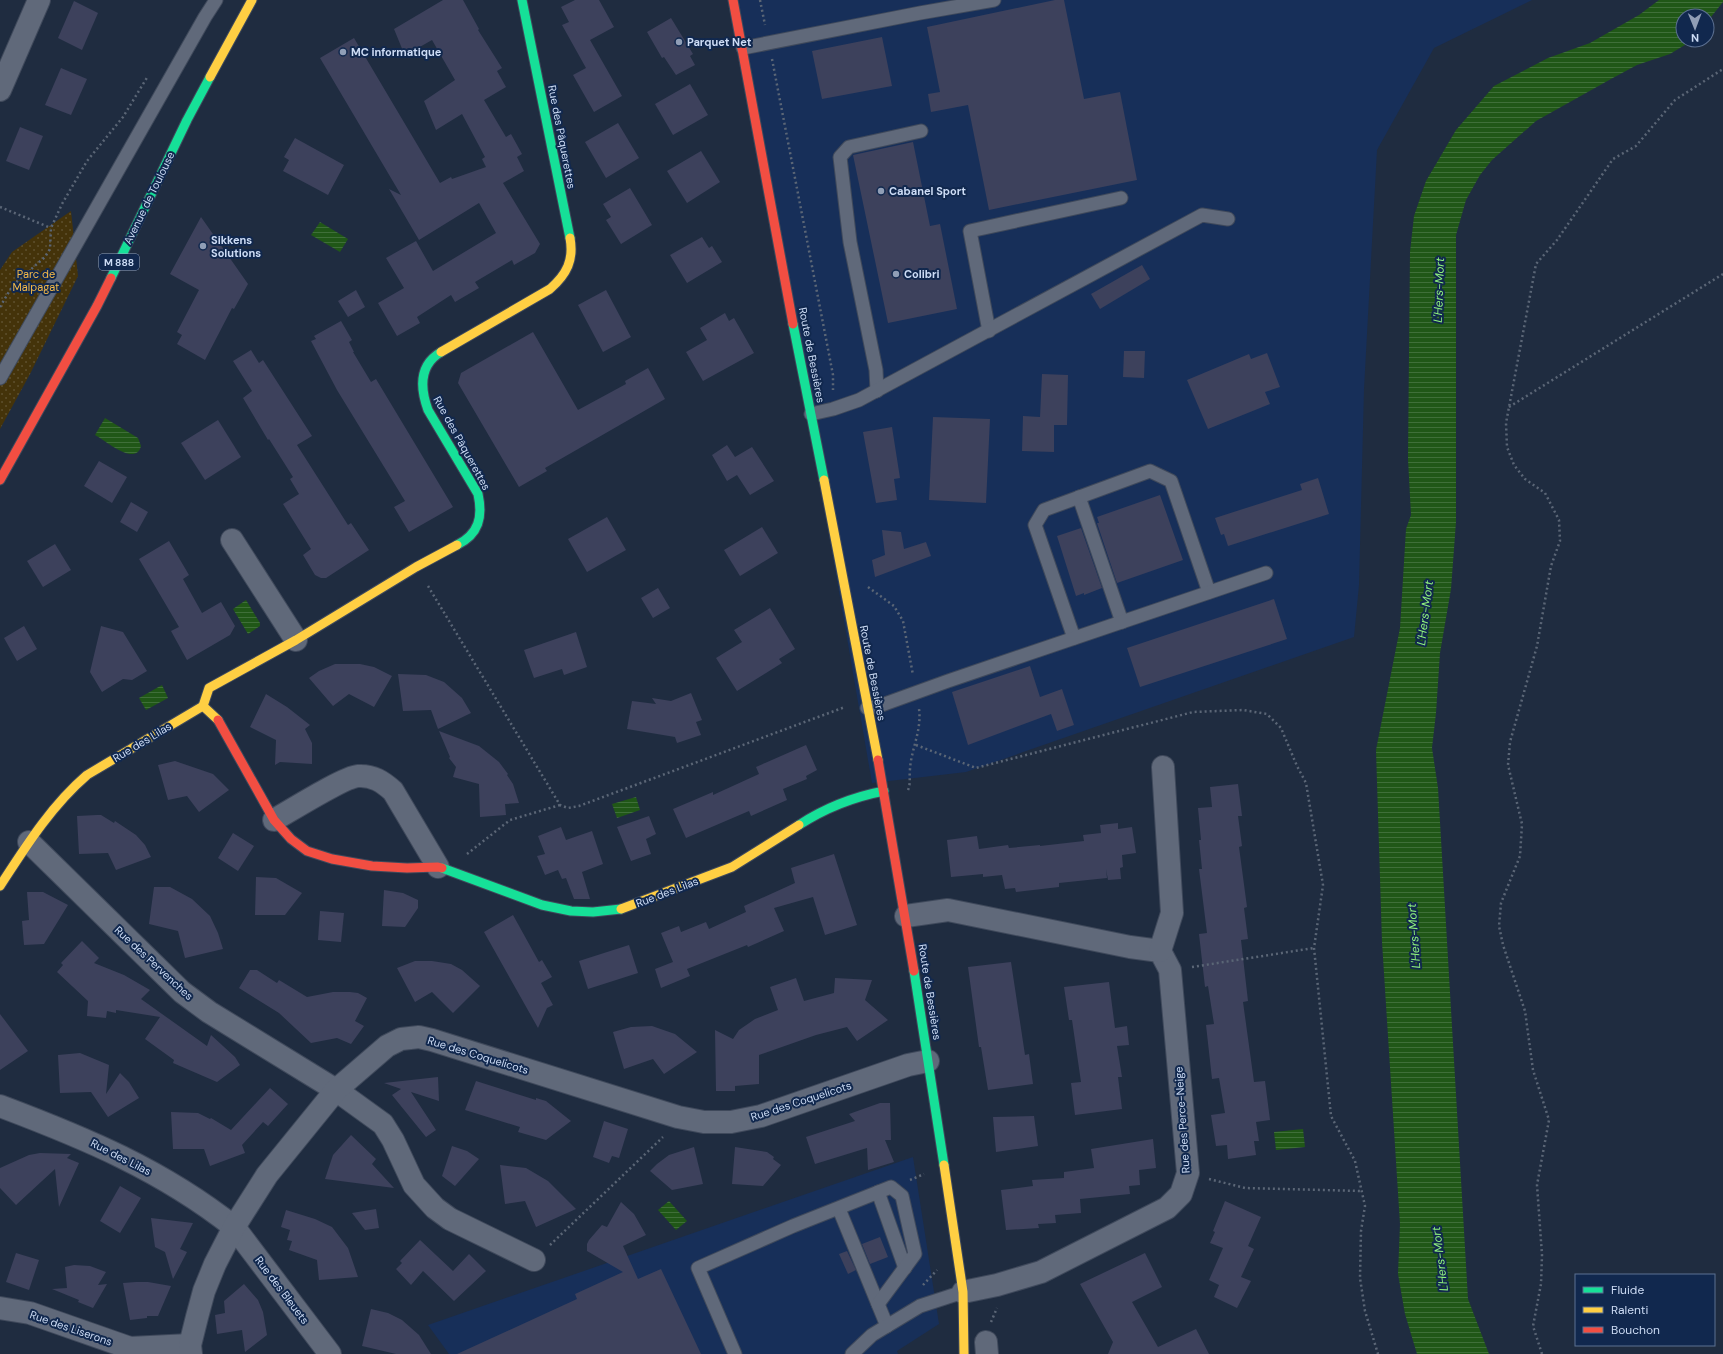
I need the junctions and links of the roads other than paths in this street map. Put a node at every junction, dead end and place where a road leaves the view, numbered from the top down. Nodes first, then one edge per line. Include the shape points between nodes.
1 (40, 0) edge
2 (216, 0) edge
3 (252, 0) edge
4 (522, 0) edge
5 (733, 0) edge
6 (994, 0) edge
7 (743, 48) junction
8 (0, 90) edge
9 (921, 132) dead end
10 (1121, 198) dead end
11 (1228, 219) dead end
12 (989, 331) junction
13 (0, 378) edge
14 (877, 391) junction
15 (811, 414) junction
16 (0, 480) edge
17 (1079, 497) junction
18 (232, 540) dead end
19 (1266, 573) dead end
20 (1209, 592) junction
21 (1122, 622) junction
22 (1074, 638) junction
23 (296, 640) junction
24 (867, 705) junction
25 (203, 706) junction
26 (1163, 768) dead end
27 (884, 792) junction
28 (274, 820) junction
29 (29, 842) junction
30 (444, 869) junction
31 (0, 886) edge
32 (906, 916) junction
33 (1160, 951) junction
34 (928, 1061) junction
35 (336, 1090) junction
36 (0, 1106) edge
37 (878, 1192) junction
38 (839, 1209) junction
39 (234, 1227) junction
40 (534, 1260) road end
41 (905, 1268) junction
42 (963, 1292) junction
43 (878, 1304) junction
44 (0, 1308) edge
45 (887, 1326) junction
46 (191, 1350) edge
47 (330, 1354) edge
48 (736, 1354) edge
49 (852, 1354) edge
50 (964, 1354) edge

1 - 8 street
2 - 13 lane
3 - 16 street, Avenue de Toulouse / M 888 via 187,120 97,306
4 - 23 street, Rue des Pâquerettes via 572,248 571,263 565,277 550,289 435,356 425,369 422,384 428,410 478,494 481,509 477,526 465,541 416,567
5 - 7 street, Route de Bessières
6 - 7 lane
7 - 15 street, Route de Bessières via 762,162
9 - 14 lane via 849,147 840,157 850,242 876,370
10 - 12 lane via 970,231
11 - 12 lane via 1202,215
12 - 14 lane
14 - 15 lane via 859,400
15 - 24 street, Route de Bessières
17 - 20 lane via 1150,471 1171,481
17 - 21 lane
17 - 22 lane via 1044,510 1036,525
18 - 23 street
19 - 20 lane
20 - 21 lane
21 - 22 lane
22 - 24 lane via 879,706
23 - 25 street, Rue des Pâquerettes via 209,688
24 - 27 street, Route de Bessières
25 - 28 street, Rue des Lilas via 218,720
25 - 29 street, Rue des Lilas via 87,775 55,806
26 - 33 street via 1172,913
27 - 30 street, Rue des Lilas via 864,795 835,805 811,817 732,867 620,909 571,912 542,905
27 - 32 street, Route de Bessières
28 - 30 street, Rue des Lilas via 291,839 307,851 332,860 393,867
28 - 30 street via 344,781 357,776 371,777 383,782 393,791
29 - 31 street, Rue des Lilas
29 - 35 street, Rue des Pervenches via 182,992 209,1012
32 - 33 street via 948,910
32 - 34 street, Route de Bessières
33 - 42 street, Rue des Perce-Neige via 1170,970 1188,1172 1181,1194 1167,1208 1042,1272
34 - 35 street, Rue des Coquelicots via 908,1065 761,1116 731,1122 704,1122 678,1117 419,1037 401,1039 388,1046
34 - 42 street, Route de Bessières
35 - 39 street, Rue des Coquelicots via 267,1175
35 - 40 street, Rue des Pervenches via 383,1124 394,1140 414,1185 435,1208 450,1219
36 - 39 street, Rue des Lilas via 66,1130 125,1157 175,1186
37 - 38 lane
37 - 41 lane
37 - 41 lane via 891,1188 902,1196 915,1254
38 - 43 lane
38 - 48 lane via 793,1226 698,1268
39 - 46 street, Rue des Coquelicots via 204,1291
39 - 47 street, Rue des Bleuets
41 - 43 lane
42 - 45 lane via 920,1306
42 - 50 street, Route de Bessières
43 - 45 lane
44 - 46 street, Rue des Liserons via 30,1313 130,1348
45 - 49 lane via 872,1335

